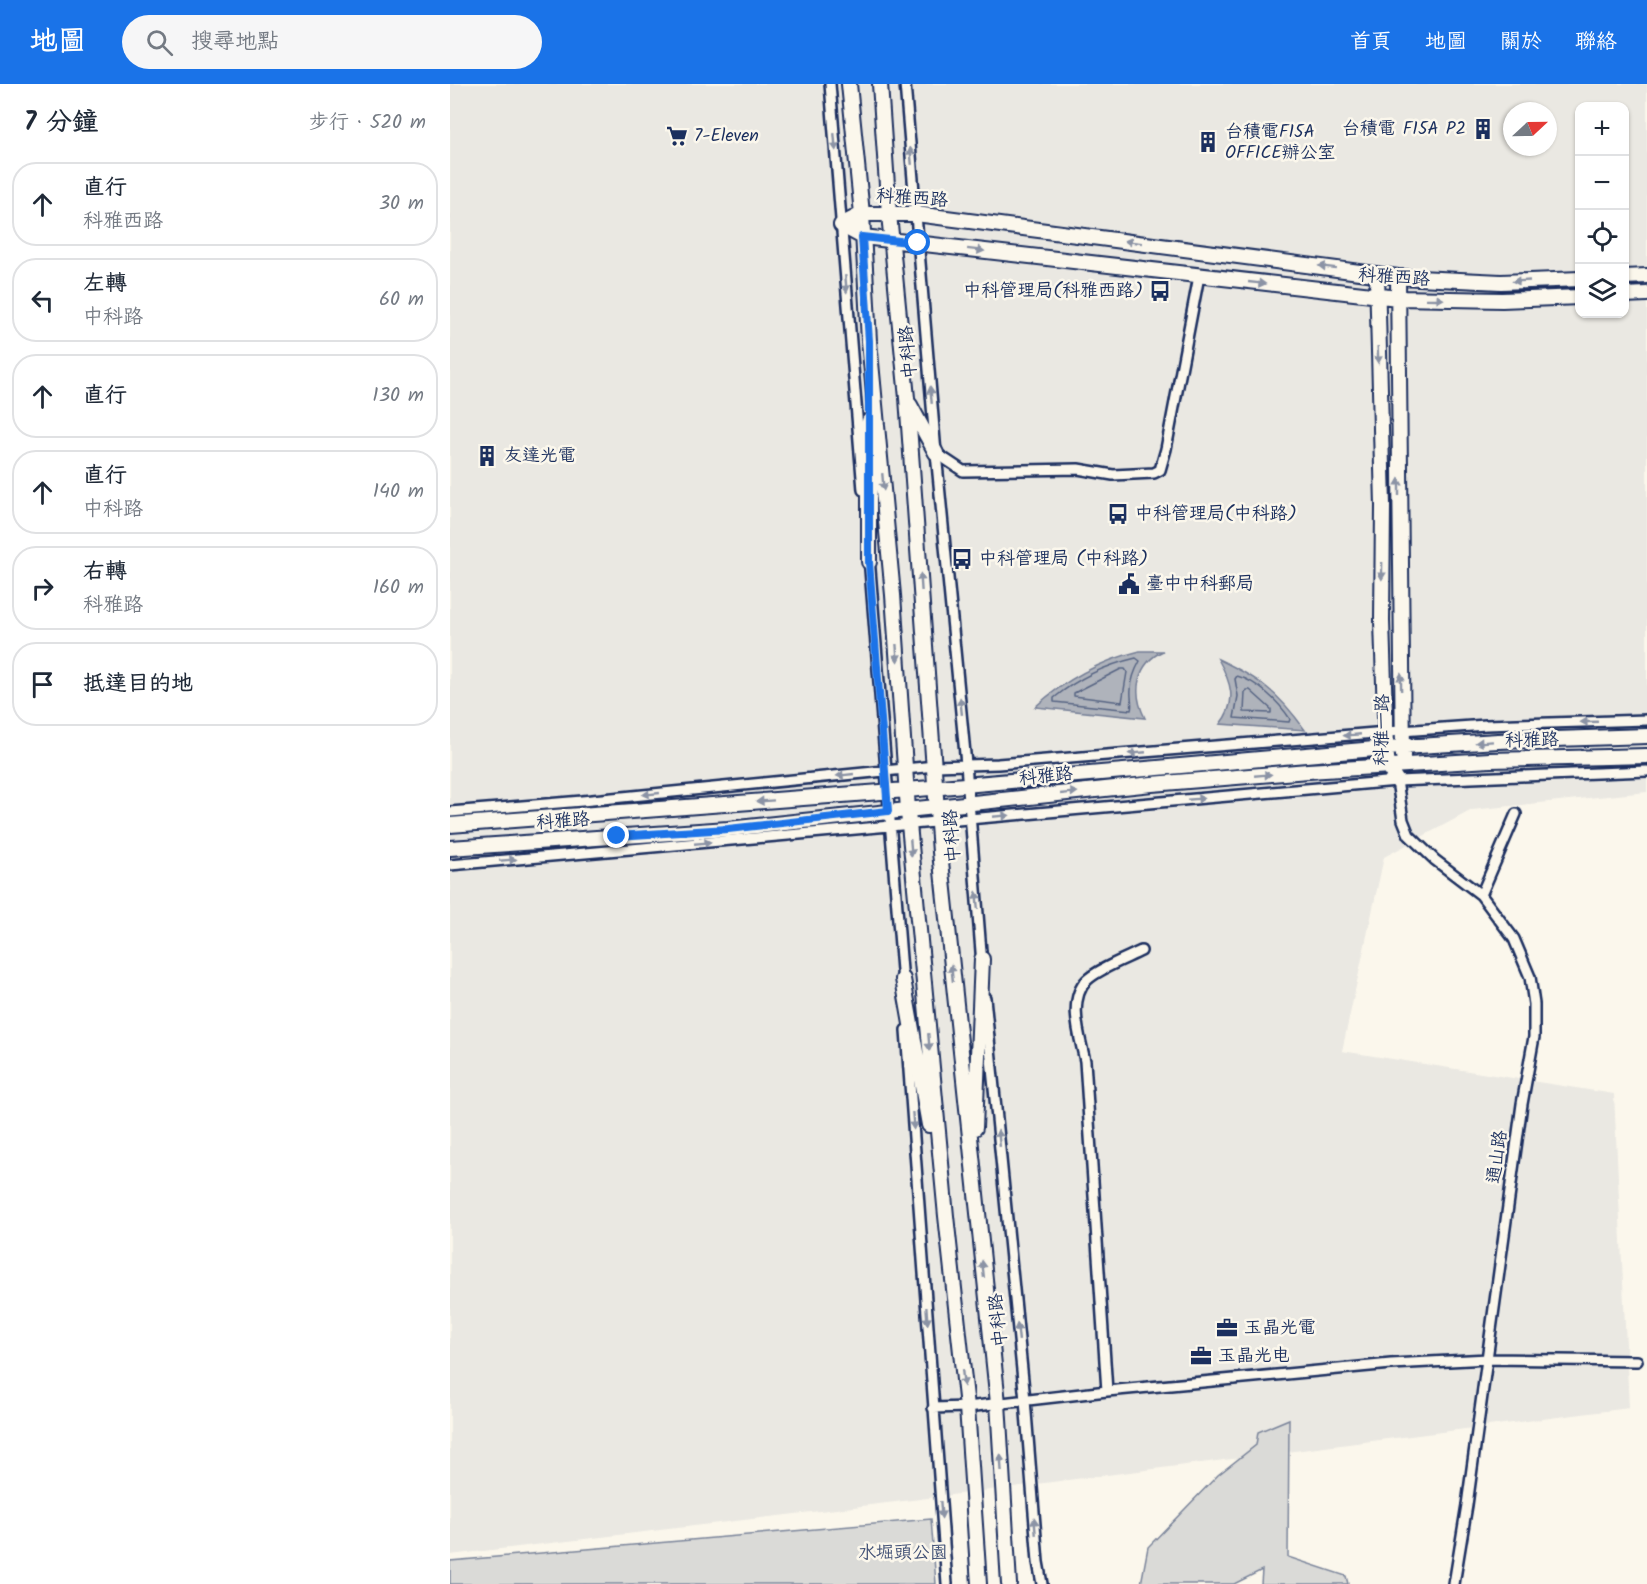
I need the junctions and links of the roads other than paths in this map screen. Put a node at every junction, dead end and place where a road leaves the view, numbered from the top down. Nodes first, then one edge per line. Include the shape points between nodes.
1 (830, 84) edge
2 (849, 84) edge
3 (880, 84) edge
4 (905, 84) edge
5 (862, 214) junction
6 (889, 214) junction
7 (916, 214) junction
8 (842, 225) junction
9 (862, 237) junction
10 (892, 241) junction
11 (918, 243) junction
12 (1377, 274) junction
13 (1199, 276) junction
14 (1629, 276) edge
15 (1647, 276) edge
16 (1398, 277) junction
17 (1575, 279) edge
18 (1647, 294) edge
19 (1629, 295) edge
20 (1376, 296) junction
21 (1575, 297) edge
22 (1398, 298) junction
23 (869, 341) junction
24 (907, 398) junction
25 (936, 453) junction
26 (869, 562) junction
27 (1647, 720) edge
28 (1402, 731) junction
29 (1387, 732) junction
30 (1647, 736) edge
31 (1386, 748) junction
32 (1402, 748) junction
33 (1647, 756) edge
34 (966, 764) junction
35 (935, 765) junction
36 (1404, 766) junction
37 (1388, 767) junction
38 (905, 769) junction
39 (885, 771) junction
40 (1647, 771) edge
41 (1397, 781) junction
42 (968, 784) junction
43 (936, 787) junction
44 (907, 790) junction
45 (886, 792) junction
46 (969, 803) junction
47 (937, 806) junction
48 (908, 809) junction
49 (888, 811) junction
50 (450, 812) edge
51 (1516, 814) dead end
52 (970, 819) junction
53 (938, 822) junction
54 (909, 824) junction
55 (450, 825) edge
56 (890, 826) junction
57 (450, 848) edge
58 (450, 865) edge
59 (1481, 895) junction
60 (1141, 951) dead end
61 (982, 959) junction
62 (903, 979) junction
63 (973, 1178) junction
64 (945, 1216) junction
65 (1488, 1359) junction
66 (1637, 1361) dead end
67 (1107, 1391) junction
68 (1025, 1400) junction
69 (998, 1403) junction
70 (967, 1407) junction
71 (933, 1408) junction
72 (947, 1584) edge
73 (979, 1584) edge
74 (1009, 1584) edge
75 (1042, 1584) edge
76 (1454, 1584) edge

1 -> 8 street
2 - 5 street
3 - 6 street, 中科路
7 -> 4 street, 中科路
5 - 6 street, 科雅西路
5 - 8 street, 科雅西路
5 - 9 street
6 - 7 street, 科雅西路
6 - 10 street, 中科路
7 - 11 street, 中科路
12 -> 7 street, 科雅西路
8 - 9 street, 科雅西路
8 -> 26 street
9 - 10 street, 科雅西路
9 - 23 street
10 - 11 street, 科雅西路
10 - 24 street, 中科路
11 -> 13 street, 科雅西路
25 -> 11 street, 中科路
12 - 16 street, 科雅西路
12 - 20 street, 科雅一路
13 -> 20 street, 科雅西路
13 - 25 street via 1160,470 1113,474 1078,469 963,471
14 - 15 street
17 -> 16 street, 科雅西路 via 1501,282
16 - 22 street, 科雅一路
18 - 19 street
20 - 22 street, 科雅西路
20 -> 29 street, 科雅一路
22 -> 21 street, 科雅西路
28 -> 22 street, 科雅一路
23 - 26 street
23 -> 38 street
24 - 25 street
35 -> 24 street, 中科路
34 -> 25 street, 中科路
26 - 39 street
27 -> 28 street, 科雅路
28 - 29 street, 科雅路
28 - 32 street, 科雅一路
29 - 31 street, 科雅一路
29 -> 34 street, 科雅路
30 -> 32 street, 科雅路
31 - 32 street, 科雅路
31 - 37 street, 科雅一路
31 - 42 street, 科雅路
32 - 36 street, 科雅一路
33 - 36 street, 科雅路
34 - 35 street, 科雅路
34 - 42 street, 中科路
35 - 38 street, 科雅路
35 - 43 street, 中科路
36 - 37 street, 科雅路
36 - 41 street, 科雅一路
37 - 41 street, 科雅一路
46 -> 37 street, 科雅路
38 - 39 street, 科雅路
38 - 44 street
39 - 45 street
39 -> 50 street, 科雅路
40 - 41 street, 科雅路
52 -> 41 street, 科雅路
41 - 59 street, 通山路 via 1409,835
42 - 43 street, 科雅路
42 - 46 street, 中科路
43 - 44 street, 科雅路
43 - 47 street, 中科路
44 - 45 street, 科雅路
44 - 48 street
45 - 49 street
45 -> 55 street, 科雅路
46 - 47 street, 科雅路
46 - 52 street, 中科路
47 - 48 street, 科雅路
47 - 53 street, 中科路
48 - 49 street, 科雅路
48 - 54 street
49 - 56 street
49 - 57 street, 科雅路 via 728,829
51 - 59 street
52 - 53 street, 科雅路
61 -> 52 street, 中科路
53 - 54 street, 科雅路
63 -> 53 street, 中科路
54 - 56 street, 科雅路
54 -> 64 street
58 -> 56 street, 科雅路
56 - 62 street
59 - 65 street, 通山路 via 1514,939 1530,977 1534,1004 1534,1037
60 - 67 street via 1087,980 1078,998
61 - 63 street
68 -> 61 street, 中科路
62 - 64 street
62 -> 71 street
69 -> 63 street, 中科路
64 -> 70 street
65 - 66 street
65 - 67 street via 1391,1364
65 - 76 street, 通山路
67 - 68 street
68 - 69 street
75 -> 68 street, 中科路
69 - 70 street
74 -> 69 street, 中科路
70 - 71 street
70 - 73 street
71 -> 72 street

